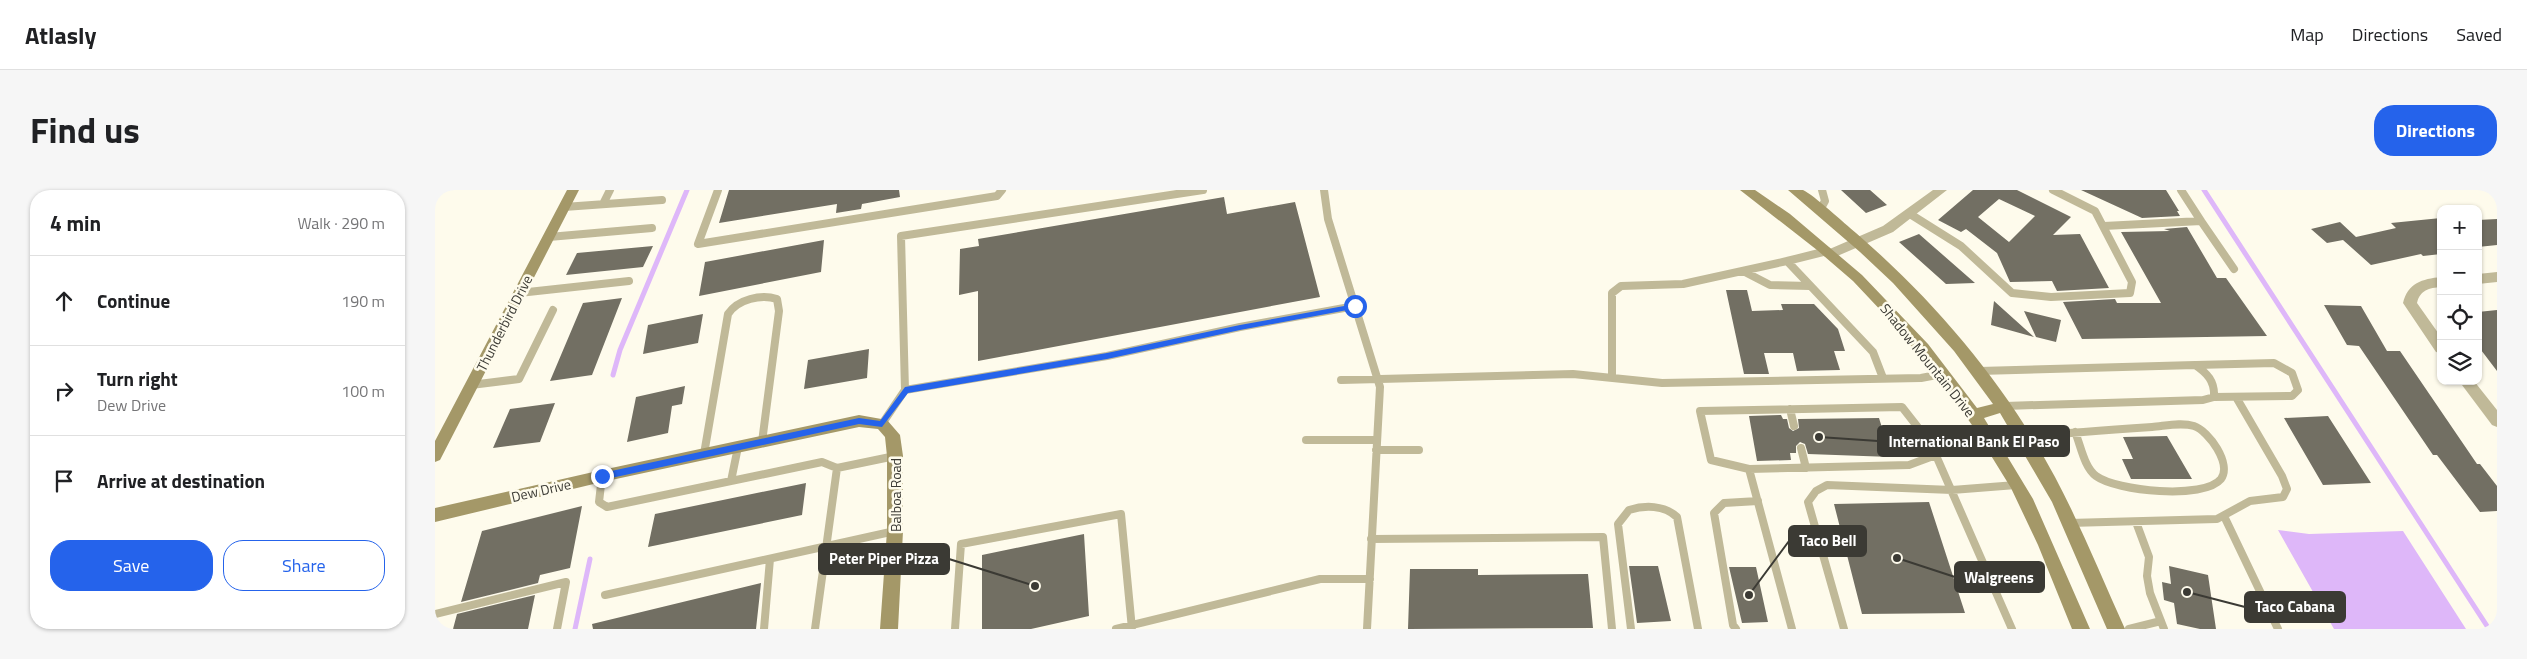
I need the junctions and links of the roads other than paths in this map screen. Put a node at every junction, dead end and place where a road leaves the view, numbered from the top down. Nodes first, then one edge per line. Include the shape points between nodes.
1 (573, 190) edge
2 (611, 190) edge
3 (718, 190) edge
4 (1002, 190) edge
5 (1203, 190) edge
6 (1324, 190) edge
7 (1747, 190) edge
8 (1794, 190) edge
9 (1822, 190) edge
10 (1941, 190) edge
11 (2053, 190) edge
12 (2181, 190) edge
13 (662, 200) dead end
14 (603, 204) junction
15 (564, 207) junction
16 (1820, 210) junction
17 (1910, 214) junction
18 (2201, 221) junction
19 (2104, 226) junction
20 (652, 228) dead end
21 (549, 237) junction
22 (1859, 243) junction
23 (1829, 252) junction
24 (1787, 261) junction
25 (2234, 269) dead end
26 (1743, 271) junction
27 (2497, 277) edge
28 (2482, 279) edge
29 (629, 281) dead end
30 (2437, 283) edge
31 (1810, 286) junction
32 (519, 293) junction
33 (1355, 306) junction
34 (553, 310) dead end
35 (2437, 342) edge
36 (2195, 366) junction
37 (1979, 371) junction
38 (1942, 374) junction
39 (1377, 378) junction
40 (1612, 378) junction
41 (1883, 378) junction
42 (1341, 380) dead end
43 (471, 385) junction
44 (2469, 385) edge
45 (905, 390) junction
46 (2214, 397) junction
47 (2236, 397) junction
48 (2005, 406) junction
49 (1791, 409) junction
50 (1974, 416) junction
51 (2497, 421) edge
52 (882, 424) junction
53 (1795, 426) dead end
54 (1984, 430) junction
55 (2075, 432) junction
56 (2023, 437) junction
57 (1306, 440) dead end
58 (1377, 440) junction
59 (761, 442) junction
60 (1931, 444) junction
61 (739, 447) junction
62 (1801, 448) dead end
63 (1376, 450) junction
64 (1419, 450) dead end
65 (704, 454) junction
66 (1936, 455) junction
67 (435, 456) edge
68 (895, 456) junction
69 (837, 468) junction
70 (1806, 468) junction
71 (1749, 470) junction
72 (602, 476) junction
73 (731, 481) junction
74 (2016, 485) junction
75 (1952, 490) junction
76 (1758, 502) junction
77 (435, 515) edge
78 (2223, 516) junction
79 (2136, 522) junction
80 (2069, 523) junction
81 (895, 530) junction
82 (1371, 539) junction
83 (824, 547) junction
84 (770, 559) junction
85 (1370, 579) junction
86 (605, 595) dead end
87 (435, 614) edge
88 (2163, 625) edge
89 (1132, 627) edge
90 (557, 629) edge
91 (764, 629) edge
92 (815, 629) edge
93 (889, 629) edge
94 (955, 629) edge
95 (1116, 629) edge
96 (1367, 629) edge
97 (1612, 629) edge
98 (1631, 629) edge
99 (1698, 629) edge
100 (1736, 629) edge
101 (1792, 629) edge
102 (1844, 629) edge
103 (2012, 629) edge
104 (2081, 629) edge
105 (2116, 629) edge
106 (2129, 629) edge
107 (2279, 629) edge

1 - 15 main road, Thunderbird Drive
2 - 14 lane
3 - 4 lane via 697,244 997,196
5 - 45 lane via 901,236
6 - 33 lane via 1329,219
7 - 23 main road, Shadow Mountain Drive
8 - 16 main road, Shadow Mountain Drive
9 - 16 lane via 1825,201
10 - 17 street
11 - 19 lane via 2095,211
12 - 18 lane
13 - 14 lane
14 - 15 lane
15 - 21 main road, Thunderbird Drive
16 - 22 main road, Shadow Mountain Drive
17 - 19 lane via 1942,232 2005,288 2022,296 2129,293 2132,282
17 - 22 street
18 - 19 lane
18 - 25 lane
20 - 21 lane
21 - 32 main road, Thunderbird Drive
22 - 23 street
22 - 37 main road, Shadow Mountain Drive via 1919,300
23 - 24 lane
23 - 38 main road, Shadow Mountain Drive via 1907,329
24 - 26 lane
24 - 31 lane
26 - 31 lane via 1769,285
26 - 40 lane via 1683,284 1625,286 1612,293
27 - 28 street
29 - 32 lane
30 - 35 street via 2411,292 2410,303
31 - 41 lane via 1873,352
32 - 43 main road, Thunderbird Drive
33 - 39 lane
33 - 45 lane via 1107,356
34 - 43 lane via 519,379
36 - 37 lane
36 - 46 lane via 2208,373 2215,386
36 - 47 lane via 2274,363 2292,373 2297,382 2298,390 2292,396
37 - 48 main road, Shadow Mountain Drive
38 - 41 lane via 1921,378
38 - 50 main road, Shadow Mountain Drive
39 - 40 lane via 1573,374
39 - 42 lane
39 - 58 lane via 1380,387
40 - 41 lane via 1662,383
43 - 67 main road, Thunderbird Drive
44 - 51 street
45 - 52 lane
46 - 47 lane
46 - 48 lane via 2203,400
47 - 78 lane via 2287,489 2283,497 2250,502
48 - 50 main road
48 - 56 main road, Shadow Mountain Drive
49 - 53 lane
49 - 60 lane via 1901,408
49 - 71 lane via 1700,411 1711,460
50 - 54 main road, Shadow Mountain Drive
52 - 59 main road, Dew Drive via 859,421
52 - 68 main road, Balboa Road via 892,435
54 - 60 lane
54 - 74 main road, Shadow Mountain Drive
55 - 55 lane via 2169,426 2200,428 2213,441 2225,467 2224,475 2219,481 2195,490 2116,486 2091,471
55 - 56 lane
56 - 80 main road, Shadow Mountain Drive via 2039,461
57 - 58 lane
58 - 63 lane
59 - 61 main road, Dew Drive
59 - 65 lane via 779,311 777,299 769,296 737,304 727,314
60 - 66 lane
61 - 65 main road, Dew Drive
61 - 73 lane
62 - 70 lane
63 - 64 lane
63 - 82 lane
65 - 72 main road, Dew Drive
66 - 70 lane via 1909,466
66 - 75 lane
68 - 69 lane
68 - 81 main road, Balboa Road
69 - 73 lane via 822,462
69 - 83 lane
70 - 71 lane
71 - 76 lane
72 - 73 lane via 599,502 607,507
72 - 77 main road, Dew Drive
74 - 75 lane
74 - 104 main road, Shadow Mountain Drive via 2038,526
75 - 102 lane via 1827,485 1812,494 1809,502
75 - 103 lane
76 - 100 lane via 1724,503 1714,513
76 - 101 lane
78 - 79 lane
78 - 107 lane
79 - 80 lane
79 - 88 lane via 2149,557 2147,576 2150,593
80 - 105 main road, Shadow Mountain Drive
81 - 83 lane
81 - 93 main road, Balboa Road
82 - 85 lane
82 - 97 lane via 1603,537
83 - 84 lane
83 - 92 lane
84 - 86 lane
84 - 91 lane
85 - 89 lane via 1320,579
85 - 96 lane
87 - 90 lane via 566,582
88 - 106 lane
89 - 94 lane via 1121,514 961,544
89 - 95 lane
98 - 99 lane via 1618,524 1630,509 1665,508 1677,517

